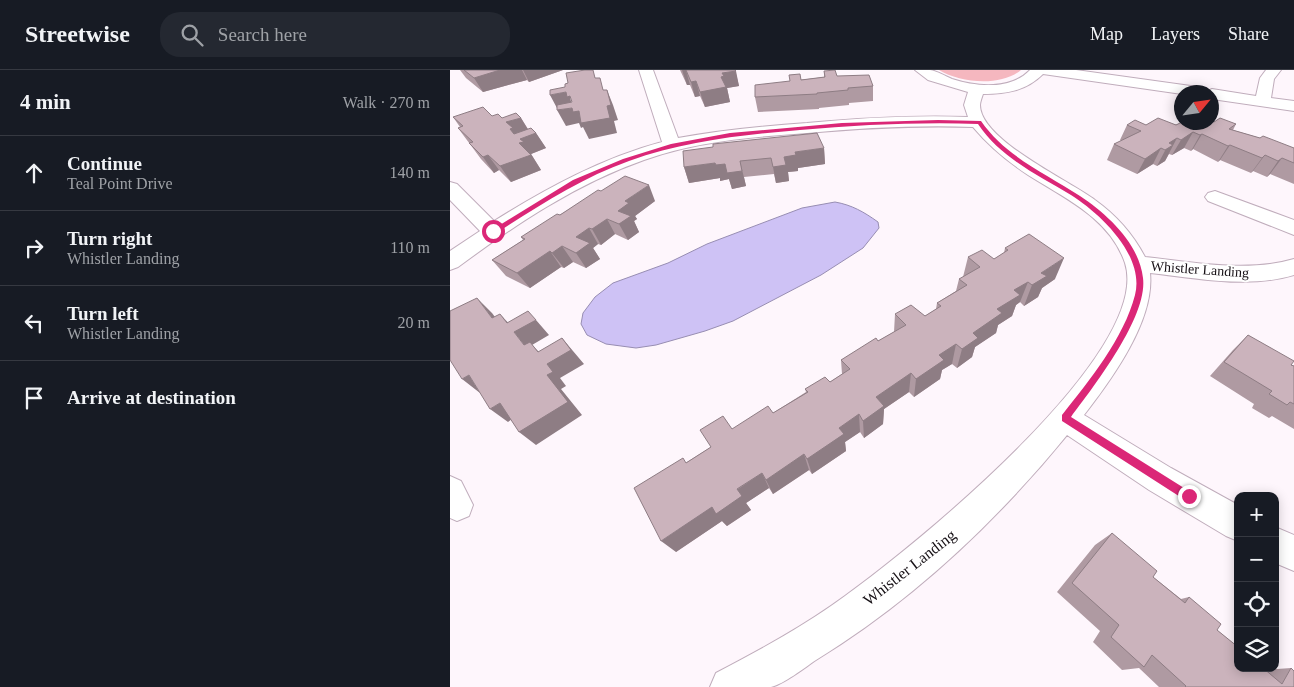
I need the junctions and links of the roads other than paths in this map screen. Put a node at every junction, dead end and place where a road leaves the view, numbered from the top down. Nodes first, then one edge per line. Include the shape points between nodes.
1 (646, 70) edge
2 (922, 70) edge
3 (1038, 70) edge
4 (1045, 70) edge
5 (1274, 70) edge
6 (977, 89) junction
7 (1174, 89) edge
8 (1219, 95) edge
9 (1262, 102) junction
10 (1294, 106) edge
11 (979, 122) junction
12 (672, 145) junction
13 (450, 188) edge
14 (1216, 197) dead end
15 (1294, 228) edge
16 (493, 231) junction
17 (450, 262) edge
18 (1136, 264) junction
19 (1294, 267) edge
20 (1065, 418) junction
21 (1234, 522) edge
22 (1279, 546) edge
23 (1294, 554) edge
24 (730, 687) edge

1 - 12 street
2 - 6 street via 947,84
3 - 6 street via 1018,85
4 - 7 street
5 - 9 street via 1268,78
6 - 11 street, Whistler Landing via 971,104
8 - 9 street
9 - 10 street
11 - 12 street via 842,124 730,134
11 - 18 street, Whistler Landing via 1026,167 1079,198 1109,222 1122,237
12 - 16 street via 625,160 575,182
13 - 16 street
14 - 15 street
16 - 17 street
18 - 19 street, Whistler Landing via 1258,273
18 - 20 street, Whistler Landing via 1140,279 1139,295 1126,326 1099,374
20 - 21 street
20 - 24 street, Whistler Landing via 994,494 934,551 822,633
22 - 23 street

